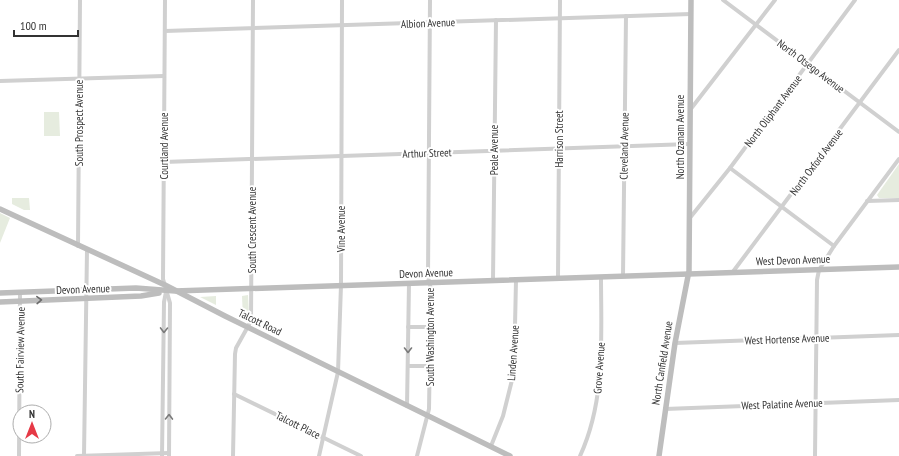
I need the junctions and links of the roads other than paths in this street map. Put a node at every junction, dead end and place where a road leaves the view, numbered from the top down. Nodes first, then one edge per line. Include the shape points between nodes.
1 (80, 0) edge
2 (165, 0) edge
3 (253, 0) edge
4 (342, 0) edge
5 (430, 0) edge
6 (560, 0) edge
7 (723, 0) edge
8 (775, 0) edge
9 (855, 0) edge
10 (692, 1) edge
11 (691, 14) junction
12 (626, 16) junction
13 (560, 18) junction
14 (496, 20) junction
15 (430, 22) junction
16 (342, 25) junction
17 (756, 25) junction
18 (253, 28) junction
19 (165, 31) junction
20 (899, 50) edge
21 (808, 64) junction
22 (164, 76) junction
23 (80, 78) junction
24 (0, 81) edge
25 (860, 103) junction
26 (690, 110) junction
27 (899, 132) edge
28 (690, 144) junction
29 (624, 146) junction
30 (559, 149) junction
31 (494, 151) junction
32 (429, 153) junction
33 (342, 156) junction
34 (899, 158) edge
35 (252, 159) junction
36 (164, 162) junction
37 (730, 168) junction
38 (899, 200) edge
39 (867, 201) junction
40 (782, 207) junction
41 (0, 209) edge
42 (689, 220) junction
43 (78, 246) junction
44 (834, 246) junction
45 (87, 250) junction
46 (899, 267) edge
47 (818, 270) junction
48 (732, 273) junction
49 (688, 274) junction
50 (623, 276) junction
51 (601, 277) junction
52 (558, 278) junction
53 (493, 280) junction
54 (516, 280) junction
55 (430, 282) junction
56 (409, 283) junction
57 (341, 286) junction
58 (165, 288) junction
59 (251, 288) junction
60 (86, 290) junction
61 (175, 291) junction
62 (20, 292) junction
63 (0, 293) edge
64 (86, 298) junction
65 (20, 301) junction
66 (0, 302) edge
67 (247, 327) junction
68 (408, 327) junction
69 (430, 327) junction
70 (899, 335) edge
71 (816, 338) junction
72 (675, 343) junction
73 (408, 366) junction
74 (430, 366) junction
75 (338, 372) junction
76 (234, 394) junction
77 (899, 400) edge
78 (816, 403) junction
79 (407, 406) junction
80 (665, 409) junction
81 (428, 416) junction
82 (323, 437) junction
83 (491, 446) junction
84 (162, 454) edge
85 (169, 454) edge
86 (19, 456) edge
87 (77, 456) edge
88 (84, 456) edge
89 (233, 456) edge
90 (319, 456) edge
91 (362, 456) edge
92 (417, 456) edge
93 (510, 456) edge
94 (580, 456) edge
95 (659, 456) edge
96 (816, 456) edge

1 - 23 street, South Prospect Avenue
2 - 19 street, Courtland Avenue
3 - 18 street, South Crescent Avenue
4 - 16 street, Vine Avenue
5 - 15 street, South Washington Avenue
6 - 13 street, Harrison Street
7 - 17 street, North Otsego Avenue
8 - 17 street
9 - 21 street, North Oliphant Avenue
10 - 11 street, North Ozanam Avenue
11 - 12 street, Albion Avenue
11 - 26 street, North Ozanam Avenue
12 - 13 street, Albion Avenue
12 - 29 street, Cleveland Avenue
13 - 14 street, Albion Avenue
13 - 30 street, Harrison Street
14 - 15 street, Albion Avenue
14 - 31 street, Peale Avenue
15 - 16 street, Albion Avenue
15 - 32 street, South Washington Avenue
16 - 18 street, Albion Avenue
16 - 33 street, Vine Avenue
17 - 21 street, North Otsego Avenue
17 - 26 street
18 - 19 street, Albion Avenue
18 - 35 street, South Crescent Avenue
19 - 22 street, Courtland Avenue
20 - 25 street, North Oxford Avenue
21 - 25 street, North Otsego Avenue
21 - 37 street, North Oliphant Avenue
22 - 23 street
22 - 36 street, Courtland Avenue
23 - 24 street
23 - 43 street, South Prospect Avenue
25 - 27 street, North Otsego Avenue
25 - 40 street, North Oxford Avenue
26 - 28 street, North Ozanam Avenue
28 - 29 street, Arthur Street
28 - 42 street, North Ozanam Avenue
29 - 30 street, Arthur Street
29 - 50 street, Cleveland Avenue
30 - 31 street, Arthur Street
30 - 52 street, Harrison Street
31 - 32 street, Arthur Street
31 - 53 street, Peale Avenue
32 - 33 street, Arthur Street
32 - 55 street, South Washington Avenue
33 - 35 street, Arthur Street
33 - 57 street, Vine Avenue
34 - 39 street
35 - 36 street, Arthur Street
35 - 59 street, South Crescent Avenue
36 - 58 street, Courtland Avenue
37 - 40 street
37 - 42 street, North Oliphant Avenue
38 - 39 street
39 - 44 street
40 - 44 street
40 - 48 street, North Oxford Avenue
41 - 43 street
42 - 49 street, North Ozanam Avenue
43 - 45 street
44 - 47 street
45 - 58 street
45 - 60 street
46 - 47 street, West Devon Avenue
47 - 48 street, West Devon Avenue
47 - 71 street
48 - 49 street, West Devon Avenue
49 - 50 street, Devon Avenue
49 - 72 street, North Canfield Avenue
50 - 51 street, Devon Avenue
51 - 52 street, Devon Avenue
51 - 94 street, Grove Avenue via 601,365 597,403 588,438
52 - 54 street, Devon Avenue
53 - 54 street, Devon Avenue
53 - 55 street, Devon Avenue
54 - 83 street, Linden Avenue via 514,372 503,416
55 - 56 street, Devon Avenue
55 - 69 street, South Washington Avenue
56 - 57 street, Devon Avenue
56 - 68 street
57 - 59 street, Devon Avenue
57 - 75 street, Vine Avenue
58 - 60 street, Devon Avenue
58 - 61 street, Devon Avenue
58 - 64 street, Devon Avenue via 141,296
58 -> 84 street, Courtland Avenue
85 -> 58 street, Courtland Avenue via 170,302
59 - 61 street, Devon Avenue
59 - 67 street, South Crescent Avenue via 251,321
60 - 62 street, Devon Avenue
60 - 64 street
61 - 67 street, Talcott Road
62 - 63 street, Devon Avenue
62 - 65 street, South Fairview Avenue
65 -> 64 street, Devon Avenue
64 - 88 street
65 - 66 street, Devon Avenue
65 - 86 street, South Fairview Avenue
67 - 75 street, Talcott Road
67 - 76 street, South Crescent Avenue via 236,351
68 - 69 street
68 -> 73 street
69 - 74 street, South Washington Avenue
70 - 71 street, West Hortense Avenue
71 - 72 street, West Hortense Avenue
71 - 78 street
72 - 80 street, North Canfield Avenue
73 - 74 street
73 - 79 street
74 - 81 street, South Washington Avenue
75 - 79 street, Talcott Road
75 - 82 street, Vine Avenue
76 - 82 street, Talcott Place
76 - 89 street, South Crescent Avenue
77 - 78 street, West Palatine Avenue
78 - 80 street, West Palatine Avenue
78 - 96 street
79 - 81 street, Talcott Road
80 - 95 street, North Canfield Avenue
81 - 83 street, Talcott Road
81 - 92 street, South Washington Avenue
82 - 90 street, Vine Avenue
82 - 91 street, Talcott Place
83 - 93 street, Talcott Road
84 - 85 street
84 - 88 street
87 - 88 street

